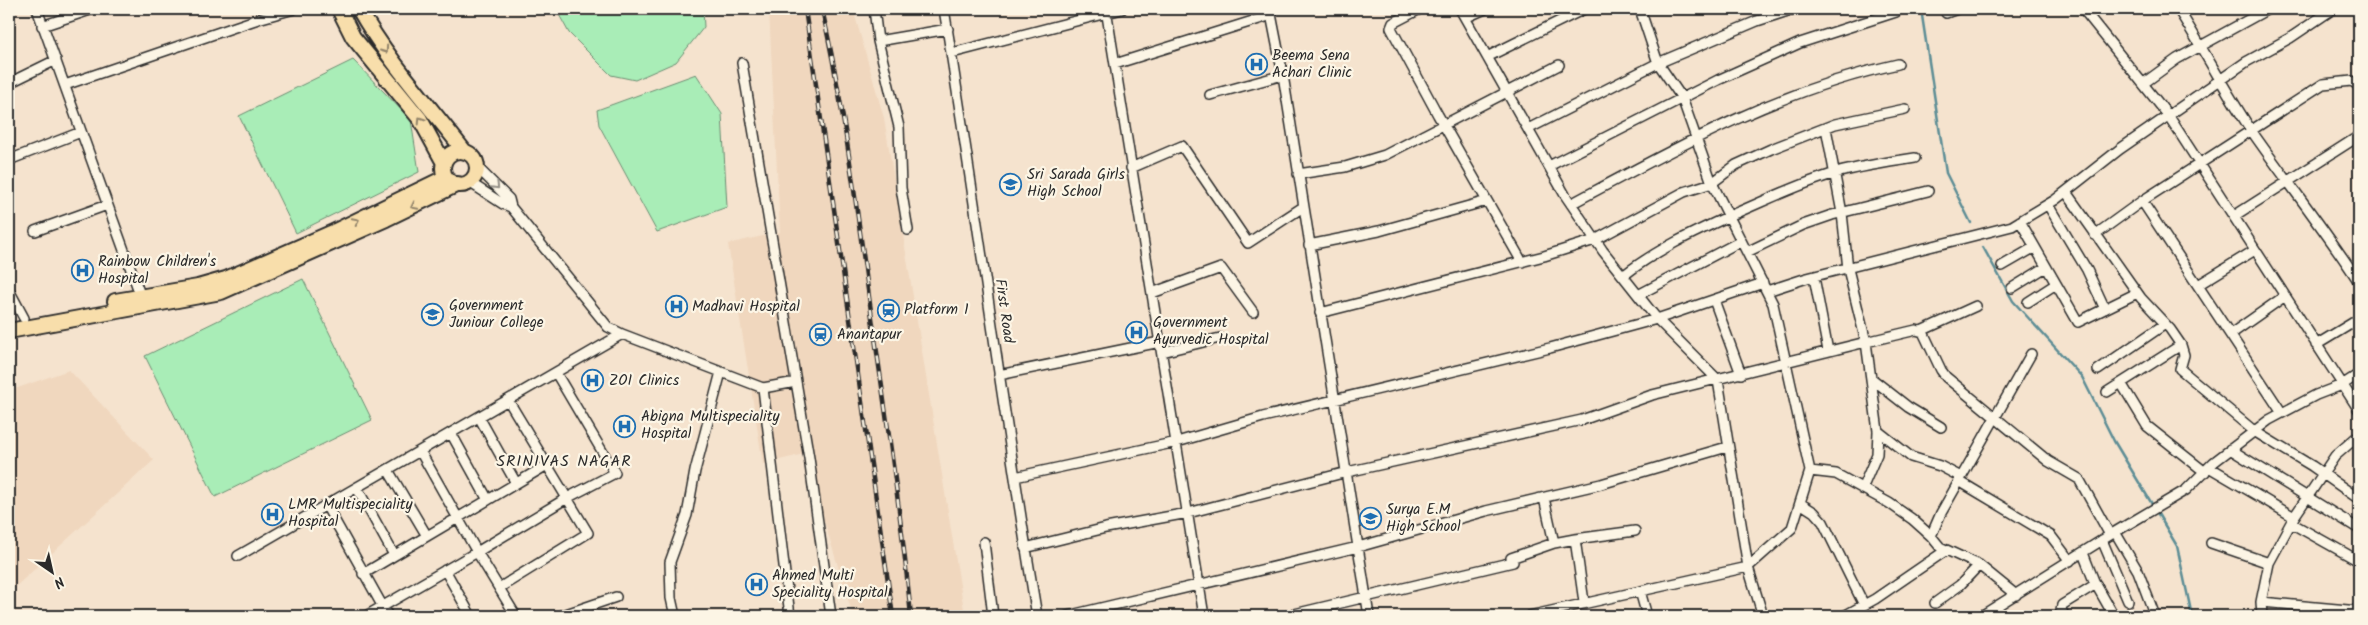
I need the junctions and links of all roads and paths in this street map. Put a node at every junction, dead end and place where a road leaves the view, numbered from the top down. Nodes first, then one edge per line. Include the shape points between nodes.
1 (37, 9) edge
2 (94, 9) edge
3 (255, 9) edge
4 (294, 9) edge
5 (339, 9) edge
6 (359, 9) edge
7 (874, 9) edge
8 (944, 9) edge
9 (1122, 9) edge
10 (1420, 9) edge
11 (1460, 9) edge
12 (1485, 9) edge
13 (1584, 9) edge
14 (1640, 9) edge
15 (1794, 9) edge
16 (1956, 9) edge
17 (2083, 9) edge
18 (2178, 9) edge
19 (2268, 9) edge
20 (2333, 9) edge
21 (1106, 11) edge
22 (1271, 12) edge
23 (1896, 12) dead end
24 (1946, 13) dead end
25 (1464, 18) junction
26 (258, 19) junction
27 (42, 26) junction
28 (948, 29) junction
29 (878, 41) junction
30 (2201, 46) junction
31 (952, 53) junction
32 (1487, 56) junction
33 (56, 60) junction
34 (742, 63) dead end
35 (1658, 63) junction
36 (1115, 64) junction
37 (1898, 64) dead end
38 (1559, 66) dead end
39 (1283, 75) junction
40 (2219, 81) junction
41 (9, 83) edge
42 (2144, 83) junction
43 (65, 85) junction
44 (2359, 86) edge
45 (1506, 93) junction
46 (1210, 95) dead end
47 (1682, 98) junction
48 (1905, 109) dead end
49 (2168, 115) junction
50 (1444, 125) junction
51 (1826, 128) junction
52 (1528, 129) junction
53 (81, 132) junction
54 (2252, 132) junction
55 (2359, 136) edge
56 (1696, 137) junction
57 (465, 152) junction
58 (1915, 158) dead end
59 (9, 160) edge
60 (2200, 164) junction
61 (1549, 166) junction
62 (477, 167) junction
63 (1131, 168) junction
64 (1834, 173) junction
65 (1298, 174) junction
66 (454, 176) junction
67 (2287, 182) junction
68 (1712, 183) junction
69 (1928, 191) dead end
70 (2066, 192) junction
71 (1487, 200) junction
72 (2142, 201) junction
73 (107, 204) junction
74 (1571, 204) junction
75 (2048, 205) junction
76 (511, 207) junction
77 (1303, 208) junction
78 (1842, 213) junction
79 (1729, 216) junction
80 (2234, 216) junction
81 (2020, 221) junction
82 (908, 230) dead end
83 (34, 231) dead end
84 (2096, 235) junction
85 (1595, 240) junction
86 (1741, 241) junction
87 (1309, 245) junction
88 (2035, 247) junction
89 (2256, 250) junction
90 (1747, 252) junction
91 (1522, 262) junction
92 (2002, 266) dead end
93 (2046, 267) junction
94 (1848, 269) junction
95 (1623, 276) junction
96 (1814, 277) junction
97 (2359, 282) edge
98 (2056, 284) junction
99 (2198, 284) junction
100 (1765, 287) junction
101 (2012, 288) dead end
102 (9, 290) edge
103 (1152, 293) junction
104 (2137, 293) junction
105 (1638, 295) junction
106 (2285, 296) junction
107 (1714, 300) junction
108 (142, 301) junction
109 (2028, 302) dead end
110 (1976, 306) dead end
111 (2105, 309) junction
112 (1253, 312) dead end
113 (1320, 313) junction
114 (24, 318) junction
115 (1657, 318) junction
116 (2359, 319) edge
117 (9, 321) edge
118 (2166, 324) junction
119 (1921, 330) junction
120 (9, 331) edge
121 (622, 334) junction
122 (2231, 334) junction
123 (1220, 338) dead end
124 (1160, 342) junction
125 (1866, 342) junction
126 (2181, 345) junction
127 (2316, 345) junction
128 (1828, 351) junction
129 (1162, 352) junction
130 (2031, 354) dead end
131 (1786, 360) junction
132 (2098, 370) dead end
133 (721, 372) junction
134 (556, 373) junction
135 (1741, 374) junction
136 (2359, 374) edge
137 (999, 375) junction
138 (1871, 378) junction
139 (1718, 380) junction
140 (796, 382) junction
141 (2121, 383) junction
142 (2342, 385) junction
143 (763, 388) junction
144 (2108, 392) dead end
145 (508, 400) junction
146 (1334, 401) junction
147 (2359, 410) edge
148 (2282, 413) junction
149 (479, 417) junction
150 (1994, 418) junction
151 (1941, 427) dead end
152 (1878, 431) junction
153 (2254, 431) junction
154 (450, 433) junction
155 (2359, 435) edge
156 (1177, 442) junction
157 (1728, 447) junction
158 (2230, 449) junction
159 (420, 451) junction
160 (547, 464) junction
161 (2207, 469) junction
162 (388, 470) junction
163 (1810, 470) junction
164 (1346, 472) junction
165 (2323, 474) junction
166 (1014, 477) junction
167 (1960, 480) junction
168 (516, 483) junction
169 (356, 488) junction
170 (1862, 489) junction
171 (2308, 497) junction
172 (567, 498) junction
173 (1544, 498) junction
174 (2359, 499) edge
175 (488, 500) junction
176 (1800, 503) junction
177 (326, 505) junction
178 (1188, 513) junction
179 (458, 519) junction
180 (2293, 520) junction
181 (2359, 529) edge
182 (1635, 532) dead end
183 (2109, 535) junction
184 (427, 536) junction
185 (1931, 536) junction
186 (1575, 539) junction
187 (984, 542) dead end
188 (1554, 542) junction
189 (2211, 543) dead end
190 (1358, 547) junction
191 (1025, 548) junction
192 (1945, 551) junction
193 (477, 552) junction
194 (2083, 553) junction
195 (394, 555) junction
196 (238, 556) dead end
197 (2070, 561) junction
198 (2359, 561) edge
199 (2269, 563) junction
200 (1979, 564) junction
201 (1748, 568) junction
202 (445, 570) junction
203 (363, 574) junction
204 (2096, 584) junction
205 (1199, 586) junction
206 (499, 588) junction
207 (1640, 590) junction
208 (2016, 595) junction
209 (616, 597) dead end
210 (1366, 598) junction
211 (2128, 601) dead end
212 (1584, 602) junction
213 (2261, 602) junction
214 (1935, 603) dead end
215 (1864, 605) junction
216 (382, 607) junction
217 (2359, 611) edge
218 (366, 616) edge
219 (388, 616) edge
220 (471, 616) edge
221 (516, 616) edge
222 (560, 616) edge
223 (675, 616) edge
224 (790, 616) edge
225 (832, 616) edge
226 (993, 616) edge
227 (1036, 616) edge
228 (1067, 616) edge
229 (1204, 616) edge
230 (1286, 616) edge
231 (1369, 616) edge
232 (1529, 616) edge
233 (1647, 616) edge
234 (1763, 616) edge
235 (1844, 616) edge
236 (1981, 616) edge
237 (2065, 616) edge
238 (2114, 616) edge
239 (2155, 616) edge
240 (2262, 616) edge

1 - 27 street
2 - 27 street
3 - 26 street
4 - 26 street
66 -> 5 highway via 420,119 357,42
6 -> 57 highway via 396,67
7 - 29 street
8 - 28 street, First Road
9 - 21 street
10 - 50 street via 1393,23 1392,28
11 - 25 street
12 - 25 street
13 - 32 street
14 - 35 street
15 - 35 street via 1756,21
16 - 24 street
17 - 42 street
18 - 30 street
19 - 30 street
20 - 40 street
21 - 31 street
21 - 36 street
22 - 36 street
22 - 39 street
23 - 47 street via 1800,43
25 - 32 street
26 - 43 street
27 - 33 street
28 - 29 street
28 - 31 street, First Road
29 - 82 street via 899,127 901,188
30 - 40 street
30 - 42 street
31 - 137 street, First Road
32 - 45 street
33 - 41 street
33 - 43 street
34 - 140 street
35 - 47 street
35 - 52 street
36 - 63 street
37 - 56 street via 1816,85
38 - 45 street
39 - 46 street
39 - 65 street
40 - 49 street
40 - 54 street
42 - 49 street
43 - 53 street
44 - 54 street via 2352,82 2323,84
45 - 50 street
45 - 52 street
47 - 56 street
47 - 61 street
48 - 51 street
49 - 60 street
49 - 70 street
50 - 65 street via 1371,161
50 - 71 street
51 - 64 street
51 - 68 street via 1736,165
52 - 61 street
53 - 59 street
53 - 73 street
54 - 60 street
54 - 67 street
55 - 67 street
56 - 68 street
56 - 74 street
57 - 62 highway via 474,158
57 - 66 highway via 450,154
58 - 64 street
60 - 72 street
60 - 80 street
61 - 74 street
62 - 66 highway via 476,173
62 -> 76 street via 509,199
63 - 77 street via 1182,146 1248,243
63 - 103 street
64 - 78 street
64 - 79 street
65 - 77 street
66 - 76 street
66 - 108 highway via 386,220 239,286 199,297
67 - 80 street
67 - 97 street
68 - 79 street
68 - 85 street via 1684,192
69 - 78 street
70 - 75 street
70 - 84 street
71 - 87 street via 1379,231
71 - 91 street
72 - 84 street
72 - 99 street
73 - 83 street
73 - 108 street
74 - 85 street
75 - 81 street
75 - 111 street via 2087,270
76 - 121 street via 608,327
77 - 87 street
78 - 90 street via 1803,225
78 - 94 street
79 - 86 street
79 - 95 street via 1669,245
80 - 89 street
81 - 88 street
81 - 94 street via 1991,233
84 - 104 street
85 - 91 street
85 - 95 street
86 - 90 street
86 - 105 street
87 - 113 street
88 - 92 street
88 - 93 street
89 - 99 street
89 - 106 street
90 - 100 street
91 - 113 street
93 - 98 street
93 - 101 street
94 - 96 street
94 - 125 street
95 - 105 street
96 - 100 street
96 - 128 street
98 - 109 street
98 - 111 street via 2078,322
99 - 122 street
100 - 107 street
100 - 131 street via 1773,304
102 - 114 street
103 - 112 street via 1221,268
103 - 124 street
104 - 111 street
104 - 118 street
105 - 115 street
106 - 122 street
106 - 127 street
107 - 115 street
107 - 135 street
108 - 114 highway
108 - 120 highway
110 - 119 street
113 - 146 street
114 - 117 highway
115 - 139 street
115 - 146 street
116 - 127 street
118 - 126 street
118 - 132 street
119 - 125 street
119 - 150 street via 1928,338 1943,374
121 - 133 street
121 - 134 street
122 - 148 street
123 - 129 street
124 - 129 street
124 - 137 street
125 - 128 street
125 - 138 street
126 - 141 street
126 - 153 street via 2184,355 2180,369
127 - 142 street
128 - 131 street
129 - 156 street
130 - 150 street
131 - 135 street
131 - 163 street
133 - 143 street
133 - 223 street via 687,515 670,562 670,598
134 - 145 street
134 - 172 street via 615,473
135 - 139 street
136 - 142 street
137 - 166 street, First Road
138 - 151 street via 1908,407
138 - 152 street
139 - 157 street
139 - 164 street via 1652,395 1582,420
140 - 143 street
140 - 225 street
141 - 144 street
141 - 161 street via 2147,426
142 - 147 street
142 - 148 street
143 - 224 street
145 - 149 street
145 - 160 street
146 - 156 street
146 - 164 street
148 - 153 street
149 - 154 street
149 - 168 street
150 - 167 street
150 - 183 street via 2052,464 2079,479
152 - 167 street via 1911,457 1940,466
152 - 170 street via 1877,454
153 - 158 street
153 - 165 street
154 - 159 street
154 - 175 street
155 - 165 street via 2335,456
156 - 166 street
156 - 178 street
157 - 173 street
157 - 201 street
158 - 161 street
158 - 171 street
159 - 162 street
159 - 179 street
160 - 168 street
160 - 172 street
161 - 180 street
161 - 183 street via 2186,490
162 - 169 street
162 - 184 street
163 - 170 street via 1836,474
163 - 176 street
164 - 178 street
164 - 190 street
165 - 171 street
165 - 174 street
166 - 191 street, First Road
167 - 185 street
167 - 197 street via 2051,536
168 - 175 street
169 - 177 street
169 - 195 street
170 - 185 street via 1912,519
171 - 180 street
171 - 181 street
172 - 193 street
172 - 206 street via 588,534
173 - 188 street
173 - 190 street
175 - 179 street
176 - 201 street via 1792,528
176 - 215 street via 1823,522
177 - 196 street
177 - 203 street
178 - 191 street via 1106,528
178 - 205 street
179 - 184 street
179 - 193 street
180 - 198 street
180 - 199 street
182 - 186 street
183 - 194 street
183 - 211 street
183 - 239 street via 2138,572
184 - 195 street
185 - 192 street
186 - 188 street
186 - 212 street
187 - 226 street
188 - 210 street via 1512,560
189 - 199 street
190 - 205 street
190 - 210 street
191 - 227 street, First Road
192 - 200 street
192 - 215 street
193 - 202 street
193 - 206 street
194 - 197 street
194 - 204 street
195 - 203 street
197 - 208 street
199 - 213 street
200 - 208 street
200 - 214 street via 1960,585
201 - 207 street
201 - 234 street
202 - 216 street
202 - 220 street
203 - 216 street
204 - 237 street via 2062,605
204 - 238 street
205 - 228 street
205 - 229 street
206 - 221 street
207 - 212 street
207 - 233 street
208 - 236 street
209 - 222 street
210 - 230 street
210 - 231 street
212 - 232 street
213 - 217 street
213 - 240 street
215 - 235 street
216 - 218 street
216 - 219 street

